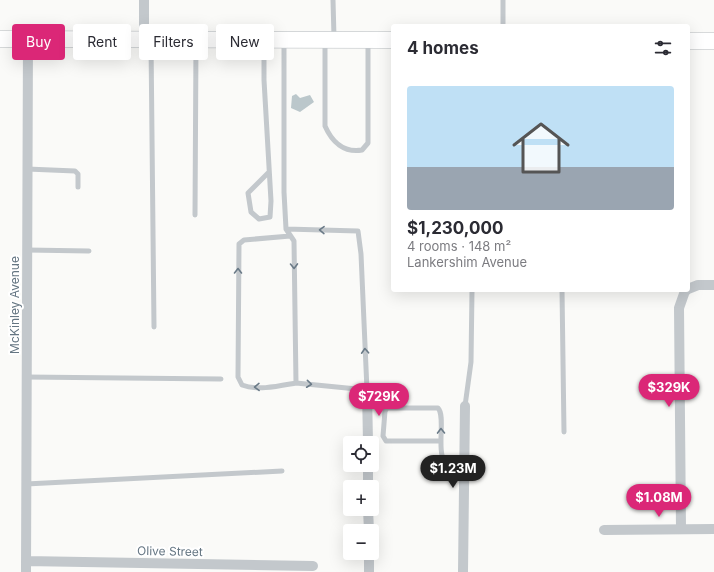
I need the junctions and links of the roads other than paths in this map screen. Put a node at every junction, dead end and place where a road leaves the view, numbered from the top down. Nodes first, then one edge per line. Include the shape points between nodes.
1 (144, 0) edge
2 (333, 0) edge
3 (503, 0) edge
4 (146, 24) edge
5 (503, 24) edge
6 (0, 39) edge
7 (12, 39) edge
8 (65, 39) edge
9 (139, 39) edge
10 (274, 40) edge
11 (284, 40) junction
12 (329, 40) junction
13 (368, 40) junction
14 (391, 40) edge
15 (690, 41) edge
16 (714, 41) edge
17 (28, 60) edge
18 (148, 60) edge
19 (196, 60) edge
20 (264, 60) edge
21 (27, 169) junction
22 (268, 173) junction
23 (78, 187) dead end
24 (194, 215) dead end
25 (286, 229) junction
26 (290, 236) junction
27 (27, 250) junction
28 (89, 251) dead end
29 (714, 284) edge
30 (690, 289) edge
31 (472, 292) edge
32 (562, 292) edge
33 (686, 292) edge
34 (154, 327) dead end
35 (26, 376) junction
36 (221, 379) dead end
37 (296, 383) junction
38 (367, 390) junction
39 (465, 406) joint
40 (564, 432) dead end
41 (368, 436) edge
42 (441, 441) junction
43 (464, 468) junction
44 (282, 471) dead end
45 (26, 484) junction
46 (682, 529) junction
47 (714, 529) edge
48 (604, 530) dead end
49 (369, 560) edge
50 (313, 566) dead end
51 (26, 567) edge
52 (369, 572) edge
53 (463, 572) edge

1 - 4 street
2 - 12 lane
3 - 5 lane
6 - 7 main road
8 - 9 main road
10 - 11 main road
11 - 12 main road
11 - 25 lane
12 - 13 main road
12 - 13 lane via 325,126 329,135 342,148 355,151 362,150 368,143
13 - 14 main road
15 - 16 main road
17 - 21 street, McKinley Avenue
18 - 34 lane
19 - 24 lane
20 - 22 lane
21 - 23 lane via 75,171 78,174
21 - 27 street, McKinley Avenue
22 - 22 lane via 270,217 259,219 251,212 248,193
25 - 26 lane
38 -> 25 lane via 358,231
26 -> 37 lane via 294,241
37 -> 26 lane via 248,387 242,385 238,377 239,244 244,240
27 - 28 lane
27 - 35 street, McKinley Avenue
29 - 30 street via 698,285
31 - 39 lane via 471,362
32 - 40 lane
33 - 46 street via 679,308
35 - 36 lane
35 - 45 street, McKinley Avenue
37 -> 38 lane
38 - 41 street
39 - 43 street
42 -> 42 lane via 438,408 387,408 385,411 383,436 386,440
42 - 43 lane via 441,457 445,463
43 - 53 street
44 - 45 lane
45 - 51 street, McKinley Avenue
46 - 47 street
46 - 48 street
49 - 52 street
50 - 51 street, Olive Street

